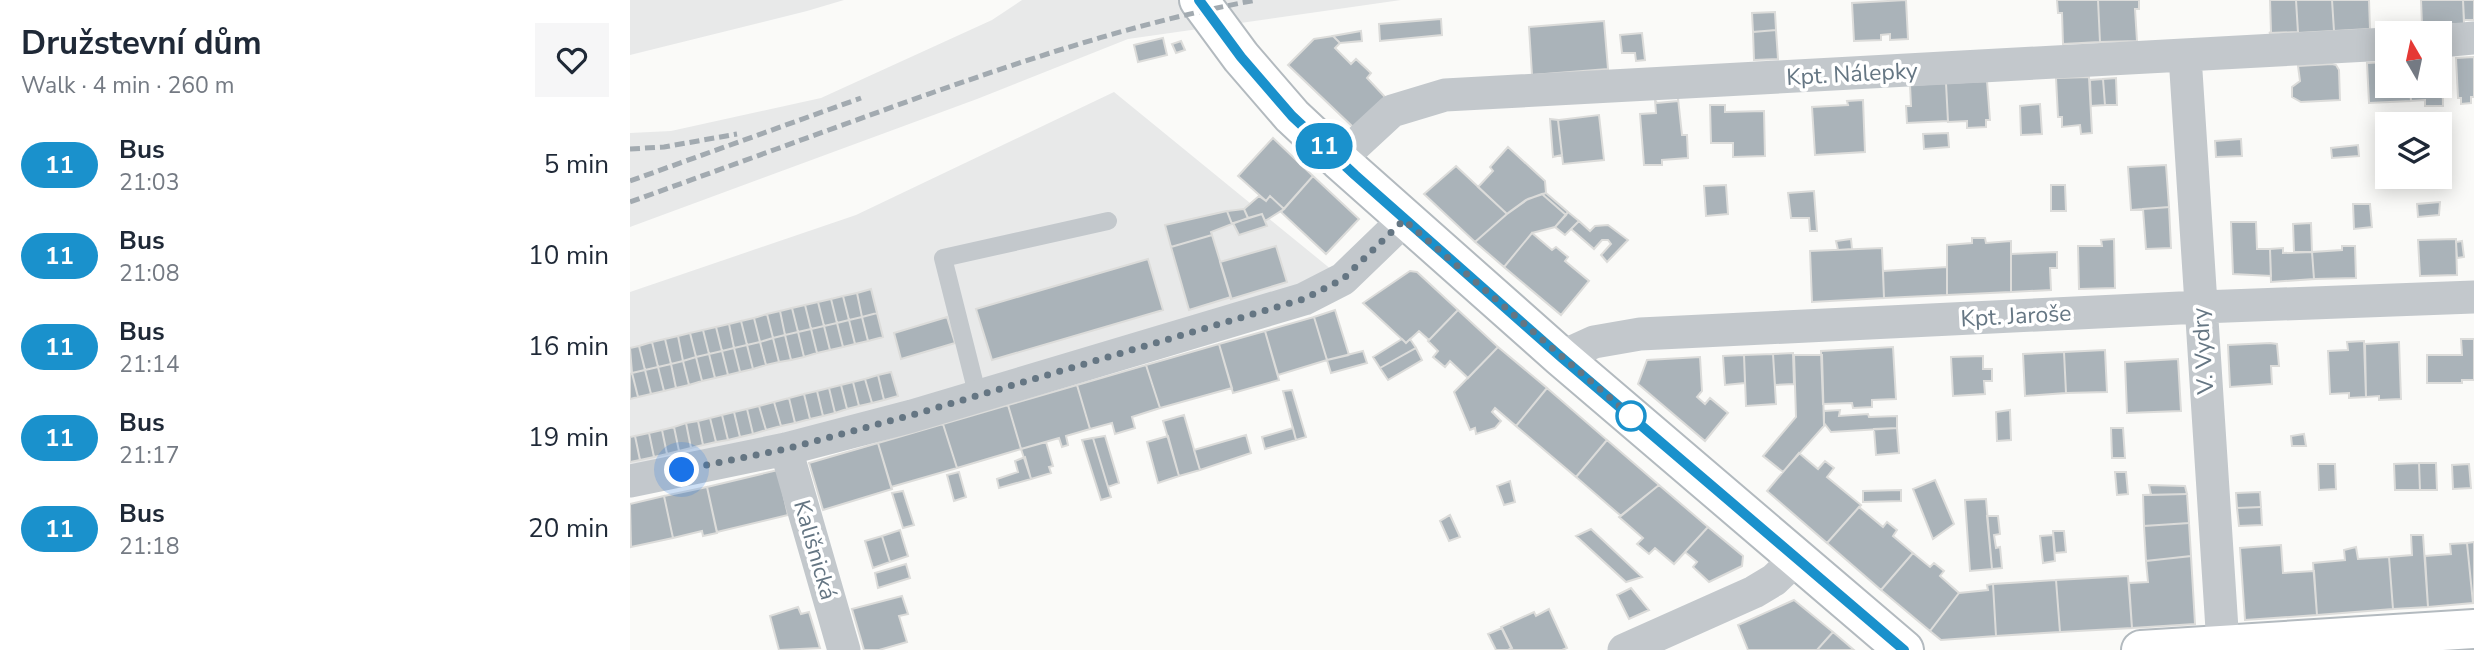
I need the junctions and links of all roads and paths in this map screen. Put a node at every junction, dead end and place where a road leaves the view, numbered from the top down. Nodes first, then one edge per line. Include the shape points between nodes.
1 (1199, 0) edge
2 (2474, 38) edge
3 (2452, 40) edge
4 (2375, 45) edge
5 (2185, 56) junction
6 (1339, 160) junction
7 (1404, 220) junction
8 (1108, 221) dead end
9 (2474, 297) edge
10 (2200, 307) junction
11 (1561, 357) junction
12 (978, 397) junction
13 (786, 449) junction
14 (630, 481) edge
15 (1797, 558) junction
16 (2474, 629) edge
17 (2222, 645) junction
18 (844, 650) edge
19 (1624, 650) edge
20 (1904, 650) edge
21 (2141, 650) edge

1 - 6 main road via 1283,106
2 - 3 street
4 - 5 street, Kpt. Nálepky
5 - 6 street, Kpt. Nálepky via 1445,95 1392,111
5 - 10 street, V. Vydry
6 - 7 main road
7 - 11 main road
7 - 12 street via 1343,279 1304,299
8 - 12 lane via 943,258
9 - 10 street, Kpt. Jaroše
10 - 11 street, Kpt. Jaroše via 1640,334 1594,342
10 - 17 street, V. Vydry
11 - 15 main road
12 - 13 street
13 - 14 street
13 - 18 street, Kališnická
15 - 19 street via 1754,592
15 - 20 main road
16 - 17 main road
17 - 21 main road

